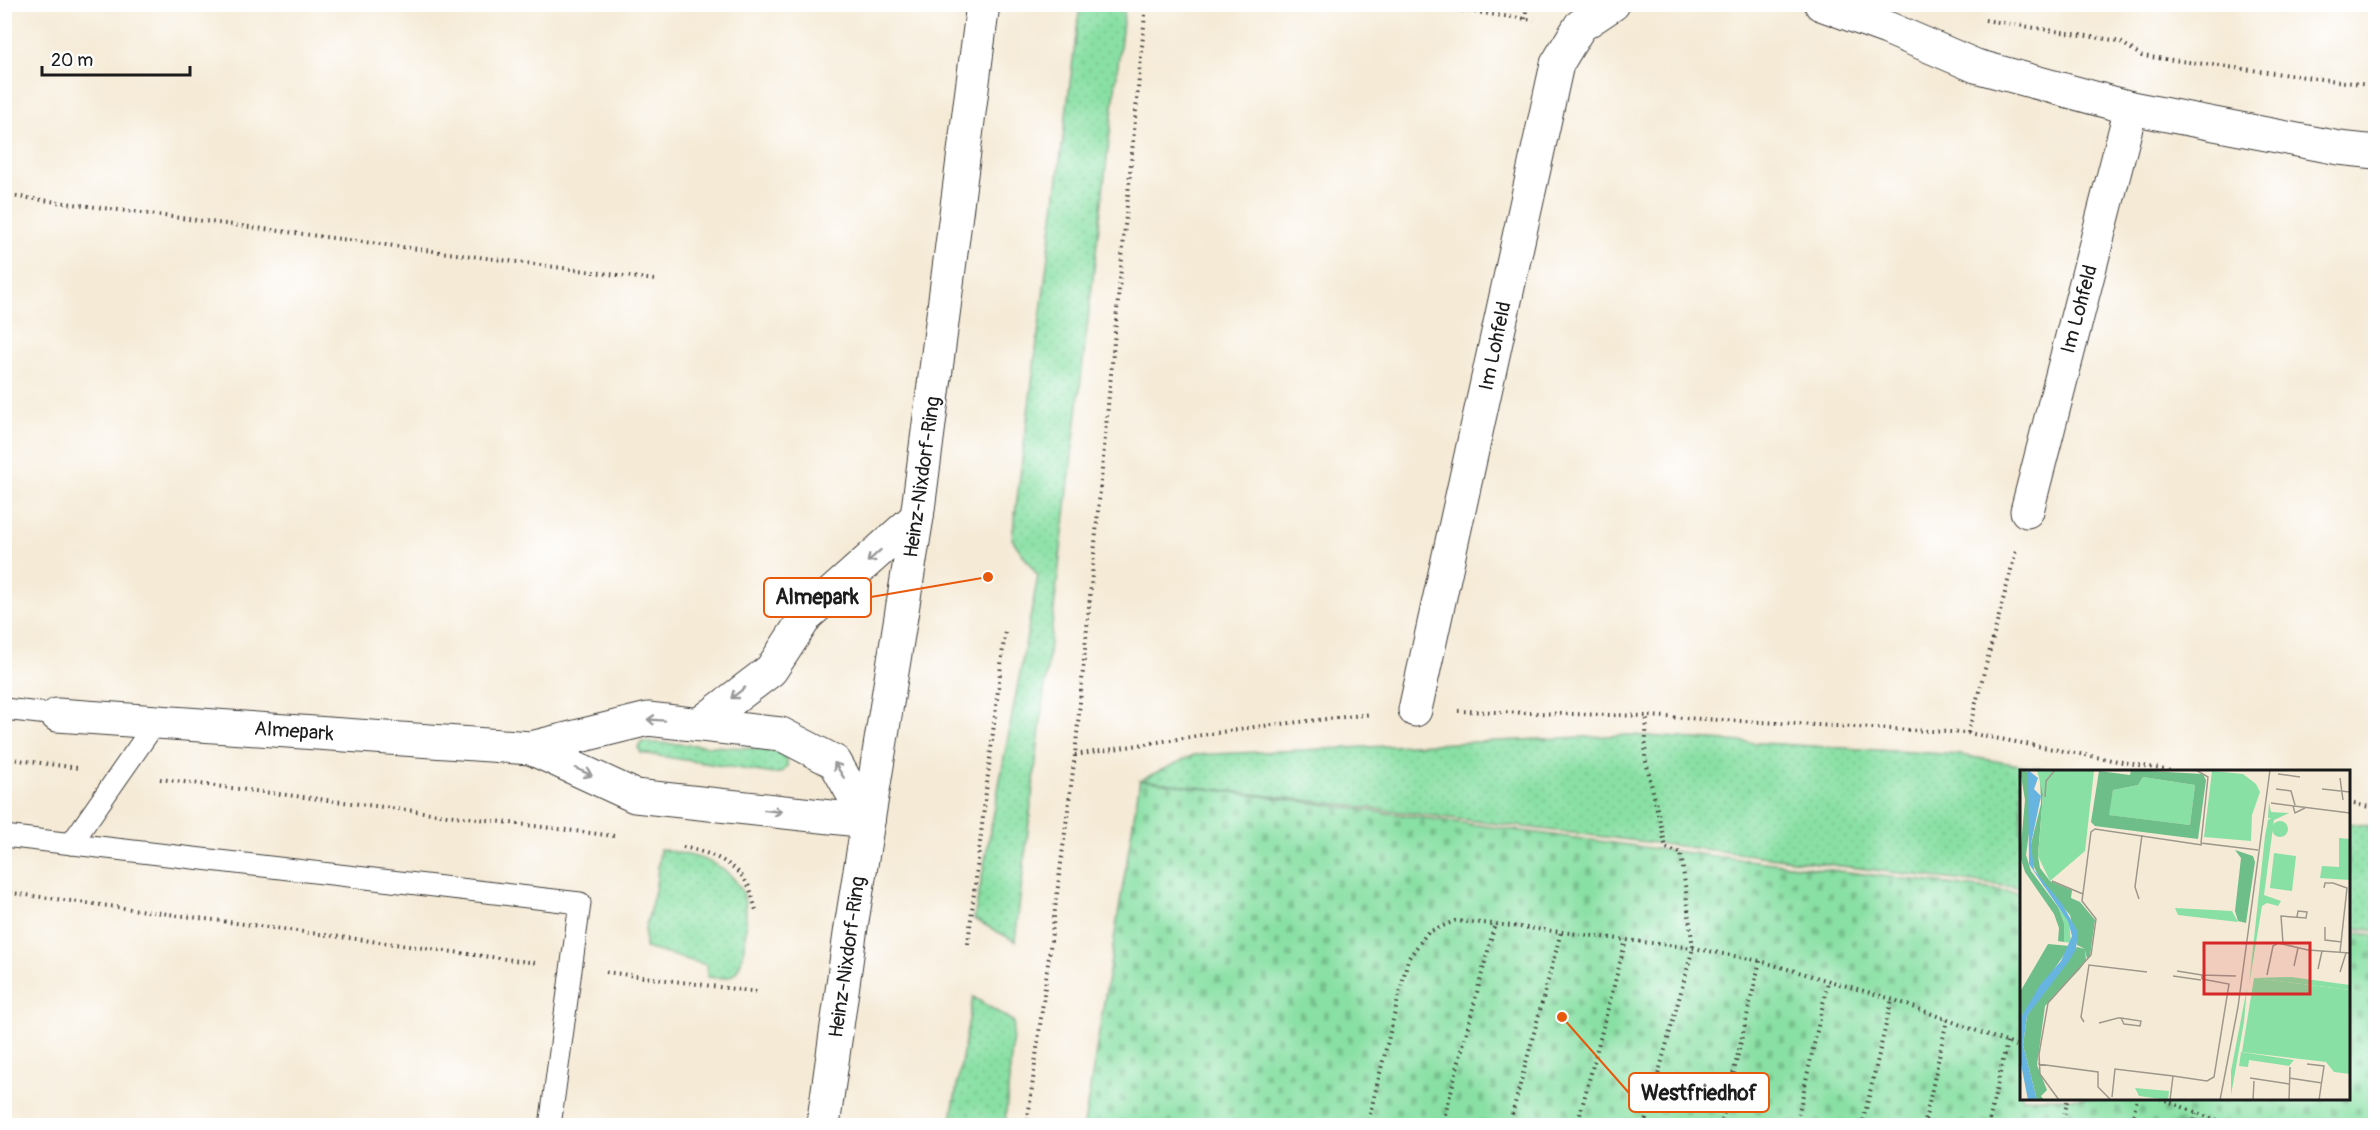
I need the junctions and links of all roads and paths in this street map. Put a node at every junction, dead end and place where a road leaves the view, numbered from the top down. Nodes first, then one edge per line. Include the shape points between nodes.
1 (983, 4) edge
2 (1146, 4) edge
3 (1415, 4) edge
4 (1527, 4) edge
5 (1613, 4) edge
6 (1821, 4) edge
7 (1525, 18) junction
8 (1979, 20) dead end
9 (1580, 26) junction
10 (2376, 86) edge
11 (2131, 108) junction
12 (2376, 152) edge
13 (4, 195) edge
14 (655, 280) dead end
15 (2027, 511) joint
16 (917, 517) junction
17 (1005, 631) dead end
18 (4, 709) edge
19 (1415, 710) junction
20 (57, 715) joint
21 (1647, 716) junction
22 (156, 722) junction
23 (700, 724) junction
24 (1968, 733) junction
25 (531, 748) junction
26 (1075, 755) junction
27 (4, 758) edge
28 (2171, 770) edge
29 (121, 774) junction
30 (2350, 803) edge
31 (2376, 808) edge
32 (868, 820) junction
33 (4, 836) edge
34 (622, 837) dead end
35 (71, 844) junction
36 (681, 847) dead end
37 (4, 892) edge
38 (756, 910) dead end
39 (1495, 924) junction
40 (1561, 932) junction
41 (1626, 940) junction
42 (968, 944) dead end
43 (1693, 948) junction
44 (1760, 962) junction
45 (572, 967) junction
46 (1828, 981) junction
47 (757, 992) dead end
48 (1893, 999) junction
49 (1947, 1020) junction
50 (2007, 1042) junction
51 (2020, 1047) edge
52 (2068, 1100) edge
53 (2137, 1100) edge
54 (2165, 1100) edge
55 (2196, 1112) junction
56 (1510, 1120) junction
57 (550, 1125) edge
58 (823, 1125) edge
59 (1027, 1125) edge
60 (1367, 1125) edge
61 (1442, 1125) edge
62 (1509, 1125) edge
63 (1538, 1125) edge
64 (1576, 1125) edge
65 (1644, 1125) edge
66 (1721, 1125) edge
67 (1796, 1125) edge
68 (1862, 1125) edge
69 (1924, 1125) edge
70 (1988, 1125) edge
71 (2062, 1125) edge
72 (2131, 1125) edge
73 (2193, 1125) edge
74 (2230, 1125) edge

1 - 16 street, Heinz-Nixdorf-Ring
2 - 26 path
3 - 7 path
4 - 7 path
5 - 9 street, Im Lohfeld
6 - 11 street via 1976,66
7 - 9 path
8 - 10 path via 2119,41 2142,56
9 - 19 street, Im Lohfeld via 1557,64
11 - 12 street
11 - 15 street, Im Lohfeld
13 - 14 path
15 - 24 path
16 -> 23 street via 807,615 771,670
16 - 32 street, Heinz-Nixdorf-Ring
17 - 42 path
18 - 20 lane
19 - 21 path
19 - 26 path via 1254,727
20 - 22 street, Almepark
21 - 24 path
21 - 43 path via 1645,757 1666,848 1681,854
22 - 25 street, Almepark
22 - 29 lane
23 -> 25 street, Almepark via 648,719
32 -> 23 street, Almepark via 835,762 781,734
24 - 28 path
25 -> 32 street, Almepark via 635,796
26 - 59 path
27 - 29 path
29 - 34 path
29 - 35 lane
30 - 31 path
32 - 58 street, Heinz-Nixdorf-Ring
33 - 35 lane
35 - 45 lane via 580,903
36 - 38 path via 714,856 735,868 748,885
37 - 45 path
39 - 40 path
39 - 60 path via 1455,921 1428,932 1408,959
39 - 61 path
40 - 41 path
40 - 56 path
41 - 43 path
41 - 64 path
43 - 44 path
43 - 65 path
44 - 46 path
44 - 66 path
45 - 47 path
45 - 57 lane
46 - 48 path
46 - 67 path
48 - 49 path
48 - 68 path
49 - 50 path
49 - 69 path
50 - 51 path
50 - 70 path
52 - 71 path
53 - 72 path
54 - 55 path
55 - 73 path
55 - 74 path
56 - 62 path
56 - 63 path

